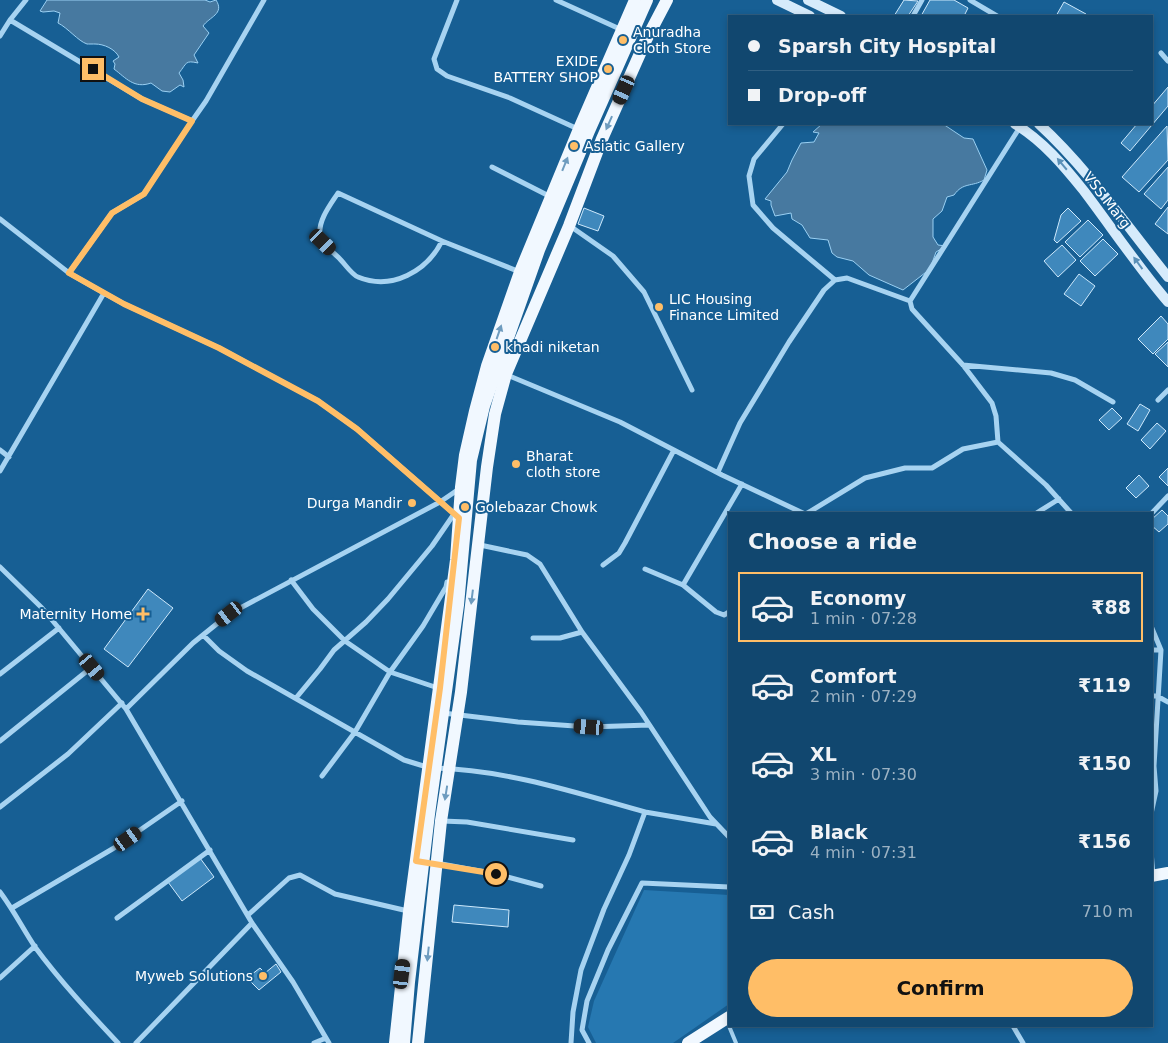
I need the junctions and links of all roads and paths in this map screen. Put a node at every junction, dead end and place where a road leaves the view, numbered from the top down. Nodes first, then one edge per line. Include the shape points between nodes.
1 (26, 0) edge
2 (264, 0) edge
3 (457, 0) edge
4 (556, 0) edge
5 (635, 0) edge
6 (647, 0) edge
7 (667, 0) edge
8 (777, 0) edge
9 (808, 0) edge
10 (922, 0) edge
11 (970, 0) edge
12 (808, 15) edge
13 (839, 15) edge
14 (914, 15) edge
15 (995, 15) edge
16 (10, 20) junction
17 (622, 31) junction
18 (0, 36) edge
19 (1162, 53) dead end
20 (1168, 61) edge
21 (192, 121) junction
22 (782, 125) edge
23 (1018, 125) edge
24 (1040, 125) edge
25 (579, 129) junction
26 (492, 167) dead end
27 (551, 198) junction
28 (0, 219) edge
29 (569, 226) junction
30 (442, 241) junction
31 (520, 272) junction
32 (69, 273) junction
33 (1168, 277) edge
34 (835, 280) junction
35 (545, 282) junction
36 (104, 293) junction
37 (910, 301) junction
38 (1168, 302) edge
39 (963, 365) junction
40 (487, 366) junction
41 (506, 374) junction
42 (692, 390) dead end
43 (1168, 390) edge
44 (1158, 400) dead end
45 (1113, 402) dead end
46 (998, 442) junction
47 (0, 450) edge
48 (674, 450) junction
49 (9, 457) junction
50 (0, 471) edge
51 (718, 472) junction
52 (474, 477) dead end
53 (742, 484) junction
54 (461, 487) junction
55 (1168, 496) edge
56 (1059, 500) junction
57 (440, 502) junction
58 (800, 512) edge
59 (804, 512) edge
60 (1038, 512) edge
61 (1070, 512) edge
62 (1153, 512) edge
63 (457, 516) junction
64 (479, 531) junction
65 (479, 545) junction
66 (456, 560) junction
67 (476, 562) junction
68 (603, 565) dead end
69 (0, 567) edge
70 (645, 569) dead end
71 (291, 580) junction
72 (683, 585) junction
73 (728, 613) edge
74 (60, 628) junction
75 (1153, 631) edge
76 (582, 632) junction
77 (203, 635) junction
78 (533, 638) dead end
79 (346, 641) junction
80 (1153, 650) edge
81 (1161, 650) junction
82 (92, 667) junction
83 (390, 672) junction
84 (0, 674) edge
85 (440, 688) junction
86 (461, 692) junction
87 (1154, 696) edge
88 (296, 698) junction
89 (1168, 702) edge
90 (122, 703) junction
91 (126, 709) junction
92 (436, 713) junction
93 (458, 715) junction
94 (650, 726) junction
95 (354, 732) junction
96 (0, 741) edge
97 (1153, 765) edge
98 (428, 768) junction
99 (449, 768) junction
100 (322, 776) dead end
101 (182, 801) junction
102 (1153, 805) edge
103 (0, 807) edge
104 (645, 812) junction
105 (421, 818) junction
106 (441, 821) junction
107 (717, 824) junction
108 (728, 836) edge
109 (572, 840) dead end
110 (210, 850) junction
111 (416, 861) junction
112 (437, 863) junction
113 (1168, 873) edge
114 (1153, 876) edge
115 (542, 886) dead end
116 (728, 887) edge
117 (0, 892) edge
118 (12, 908) junction
119 (409, 912) junction
120 (248, 916) junction
121 (117, 918) dead end
122 (432, 918) junction
123 (252, 923) junction
124 (35, 946) junction
125 (0, 978) edge
126 (728, 1022) edge
127 (730, 1027) edge
128 (1014, 1027) edge
129 (328, 1041) edge
130 (118, 1043) edge
131 (136, 1043) edge
132 (314, 1043) edge
133 (394, 1043) edge
134 (404, 1043) edge
135 (418, 1043) edge
136 (571, 1043) edge
137 (589, 1043) edge
138 (688, 1043) edge
139 (736, 1043) edge
140 (1023, 1043) edge

1 - 16 street
2 - 21 street
3 - 25 street via 434,58 437,69 447,76 510,98
4 - 17 street
5 - 17 main road
6 - 134 main road, bridge via 540,250 478,429 429,814
7 -> 29 main road via 602,139
8 - 12 main road
9 - 13 main road
10 - 14 street
11 - 15 street
16 - 18 street
16 - 21 street via 142,99
17 - 25 main road
19 - 20 street
21 - 32 street via 144,194 112,213
22 - 34 street via 754,159 750,176 753,206
23 - 37 street
38 -> 23 main road, VSS Marg via 1049,149
24 - 33 main road via 1082,168
27 -> 25 main road
26 - 27 street
27 - 31 main road
28 - 32 street
29 - 35 main road
29 - 42 street via 613,256 644,292
30 - 30 street via 338,192 321,222 323,242 357,277 382,282 401,279 424,265
30 - 31 street
31 - 35 street
40 -> 31 main road
32 - 36 street
34 - 37 street via 847,278
34 - 51 street via 824,290 784,350 740,423
35 - 41 main road
36 - 49 street
36 - 57 street via 219,348 318,401 357,429
37 - 39 street via 912,309
39 - 45 street via 1051,373 1075,380
39 - 46 street via 992,403
40 - 41 street
40 - 54 main road via 465,455
41 - 48 street via 620,422
41 - 64 main road via 484,470
43 - 44 street
46 - 56 street
46 - 59 street via 963,449 932,468 906,468 865,478
47 - 49 street
48 - 51 street
48 - 68 street via 622,548
49 - 50 street
51 - 53 street
52 - 54 street
53 - 58 street
53 - 72 street
54 - 57 street
54 - 63 main road
55 - 62 street
56 - 60 street
56 - 61 street
57 - 63 street
57 - 71 street
63 - 64 street
63 - 66 main road
63 - 79 street via 388,599
64 - 65 main road
65 - 67 main road
65 - 76 street via 534,558
66 - 67 street
66 - 83 street via 450,560 446,587
66 - 85 main road
67 -> 86 main road
69 - 74 street
70 - 72 street
71 - 77 street via 229,614
71 - 79 street via 313,609
72 - 73 street via 716,612 724,615
74 - 82 street
74 - 84 street
75 - 81 street
76 - 78 street via 560,638
76 - 94 street
77 - 88 street via 247,671
77 - 91 street
79 - 83 street
79 - 88 street via 334,650
80 - 81 street
81 - 87 street
82 - 90 street
82 - 96 street
83 - 85 street
83 - 95 street
85 - 86 street
85 - 92 main road
86 - 93 main road
87 - 89 street
87 - 97 street
88 - 95 street
90 - 91 street
90 - 103 street via 68,754
91 - 101 street
92 - 93 street
92 - 98 main road
93 - 94 street via 589,727
93 - 99 main road
94 - 107 street
95 - 98 street via 404,760
95 - 100 street
97 - 102 street via 1156,791
98 - 99 street
98 - 105 main road
99 - 104 street via 511,777
99 -> 106 main road
101 - 110 street
101 - 118 street via 114,848
104 - 107 street
104 - 136 street via 580,970
105 - 106 street
105 - 111 main road
106 - 109 street via 467,822
106 - 112 main road
107 - 108 street
110 - 120 street
110 - 121 street
111 - 112 street
111 - 119 main road
112 - 115 street
112 - 122 main road
113 - 114 main road
116 - 137 street via 642,883 608,950 587,1002 582,1030
117 - 118 street
118 - 124 street
119 - 120 street via 335,894 295,875
119 - 122 street
119 - 133 main road
120 - 123 street
122 -> 135 main road
123 - 129 street
123 - 131 street
124 - 125 street
124 - 130 street
126 - 138 main road
127 - 139 lane
128 - 140 street
129 - 132 street

